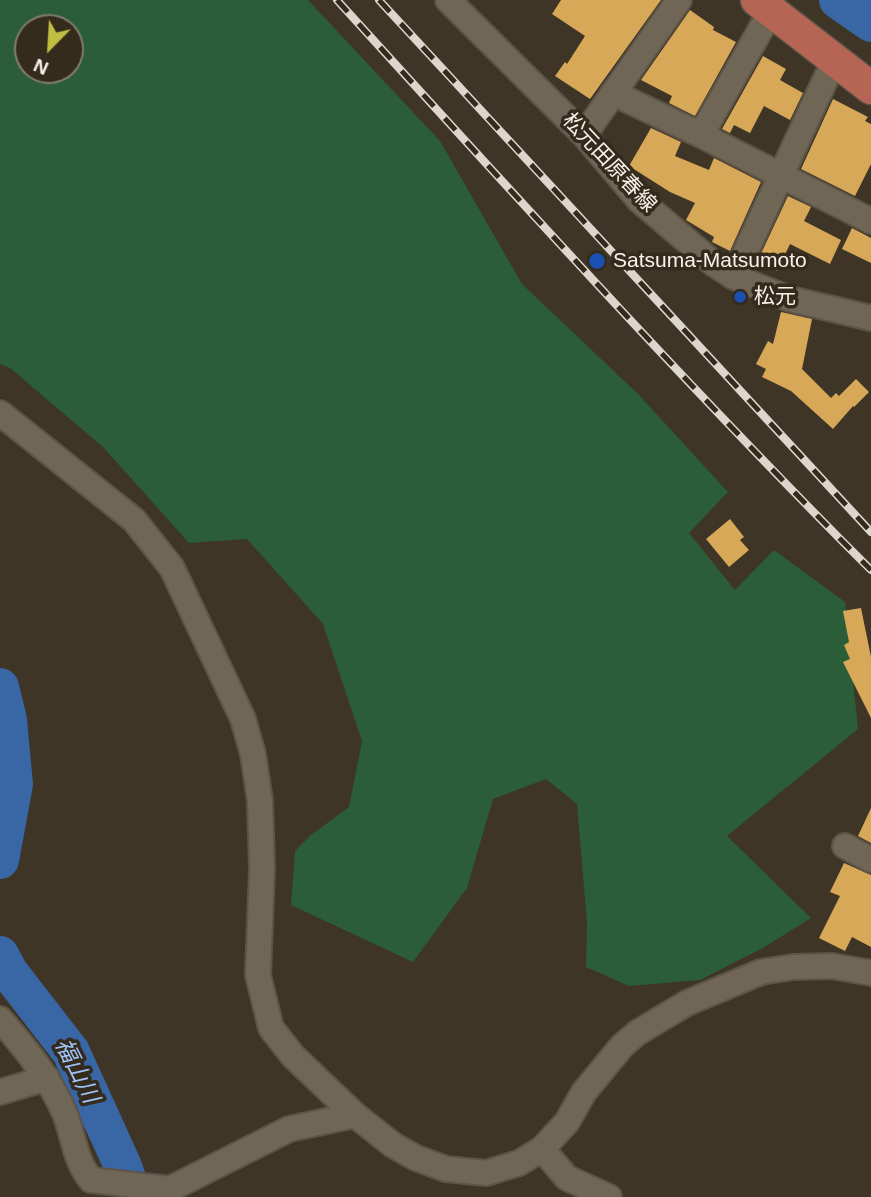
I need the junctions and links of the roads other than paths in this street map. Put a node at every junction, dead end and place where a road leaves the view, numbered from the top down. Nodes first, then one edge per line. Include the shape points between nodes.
1 (448, 0) edge
2 (679, 0) edge
3 (764, 6) edge
4 (837, 63) junction
5 (871, 88) edge
6 (613, 93) junction
7 (584, 135) junction
8 (701, 135) junction
9 (780, 175) junction
10 (871, 221) edge
11 (734, 277) junction
12 (871, 318) edge
13 (0, 413) edge
14 (845, 846) dead end
15 (871, 860) edge
16 (871, 973) edge
17 (0, 1019) edge
18 (47, 1078) junction
19 (0, 1092) edge
20 (355, 1115) junction
21 (542, 1149) junction
22 (609, 1197) edge

1 - 7 street, 松元田原春線
2 - 6 street
3 - 4 main road
3 - 8 street
4 - 5 main road
4 - 9 street
6 - 7 street
6 - 8 street
7 - 11 street, 松元田原春線 via 639,200
8 - 9 street
9 - 10 street
9 - 11 street
11 - 12 street, 松元田原春線 via 790,299
13 - 20 street via 134,520 172,568 243,719 253,754 262,869 258,975 271,1028 293,1056
14 - 15 street
16 - 21 street via 832,966 761,972 687,1003 622,1046
17 - 18 street
18 - 19 street
18 - 20 street via 65,1114 81,1168 91,1181 170,1189 289,1129
20 - 21 street via 393,1145 446,1169 486,1173 519,1163
21 - 22 street via 567,1178

